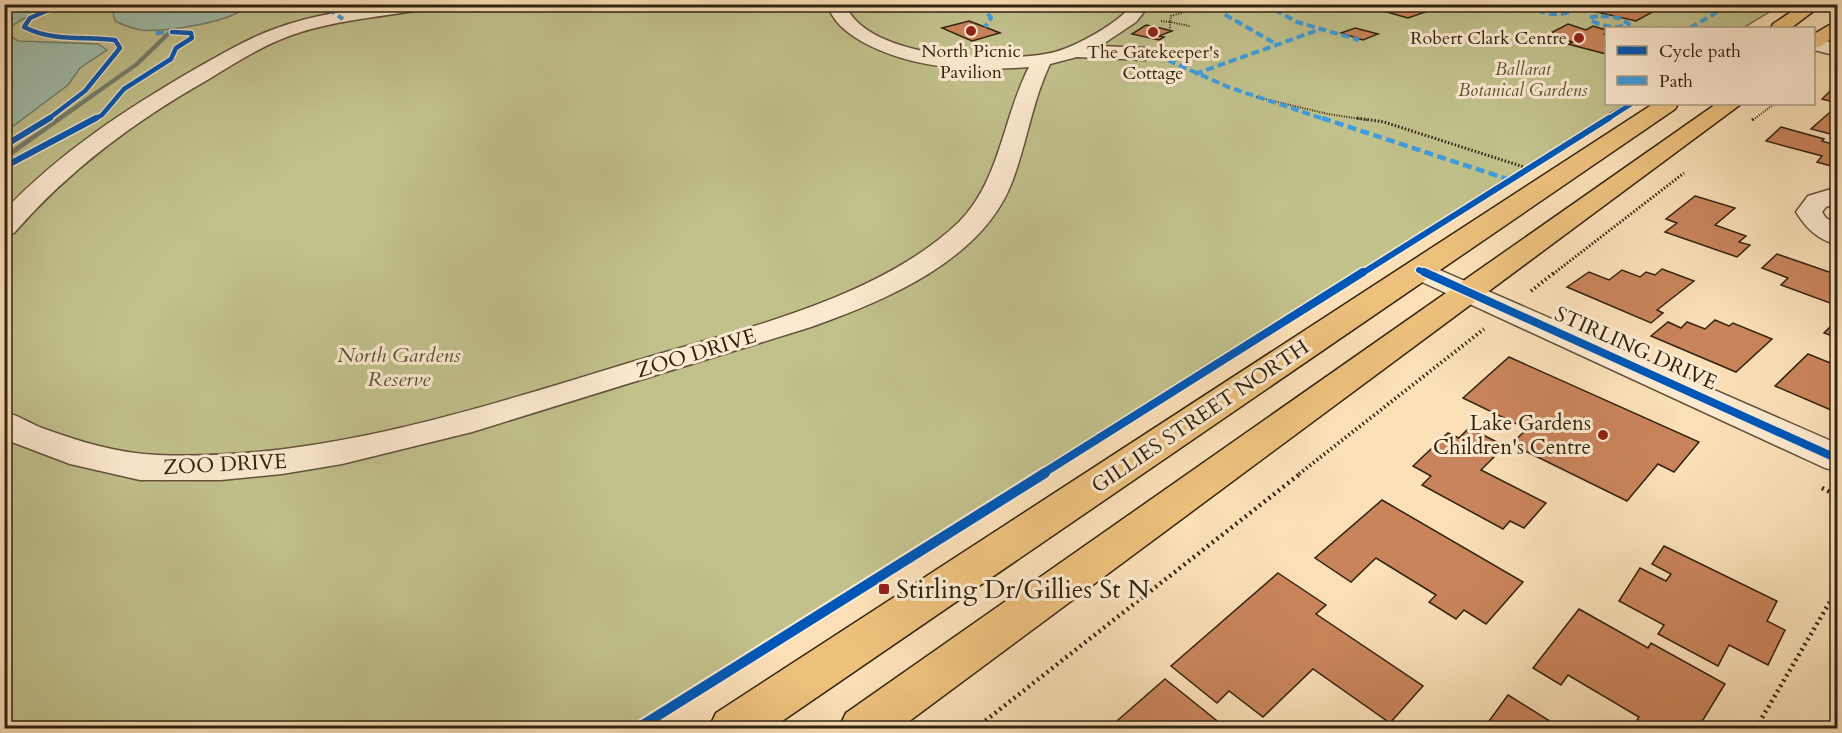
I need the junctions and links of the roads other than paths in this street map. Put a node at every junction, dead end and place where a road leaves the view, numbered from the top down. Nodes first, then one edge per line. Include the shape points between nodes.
1 (427, 4) edge
2 (836, 4) edge
3 (1142, 4) edge
4 (1815, 4) edge
5 (1838, 25) edge
6 (1781, 27) edge
7 (1815, 42) edge
8 (1815, 43) edge
9 (1815, 50) edge
10 (1838, 50) edge
11 (1076, 51) junction
12 (1145, 54) dead end
13 (1838, 56) edge
14 (1042, 60) junction
15 (1666, 105) edge
16 (1729, 105) edge
17 (1838, 195) edge
18 (4, 227) edge
19 (1838, 237) edge
20 (1419, 270) junction
21 (1468, 292) junction
22 (4, 423) edge
23 (1838, 459) edge
24 (733, 729) edge
25 (863, 729) edge

1 - 18 street via 292,30 243,51 162,96 88,146
2 - 14 street via 845,20 859,32 908,55 974,65
3 - 11 street via 1129,19
4 - 6 main road
5 - 7 main road
8 - 10 street
9 - 13 street
11 - 12 street
11 - 14 street
14 - 22 street, ZOO DRIVE via 1022,106 1007,168 970,226 932,259 892,285 833,309 476,421 363,449 297,460 195,468 125,466 52,445
15 - 20 main road, GILLIES STREET NORTH
16 - 21 main road
17 - 19 street via 1817,202 1809,212 1816,223
20 - 21 street, STIRLING DRIVE
20 - 24 main road, GILLIES STREET NORTH
21 - 23 street, STIRLING DRIVE
21 - 25 main road

